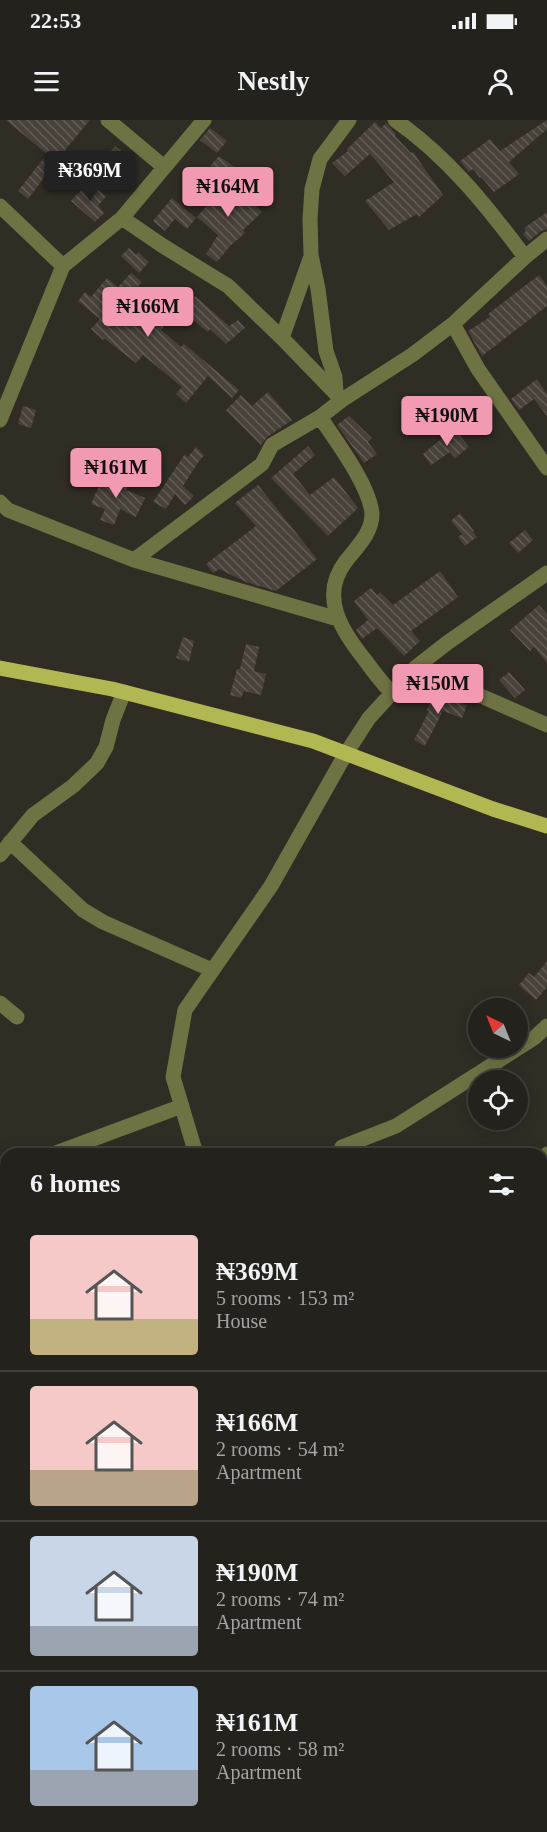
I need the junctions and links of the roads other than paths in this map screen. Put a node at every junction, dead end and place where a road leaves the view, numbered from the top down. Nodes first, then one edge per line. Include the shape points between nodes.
1 (108, 120) edge
2 (204, 120) edge
3 (349, 120) edge
4 (399, 121) edge
5 (164, 168) junction
6 (0, 206) edge
7 (122, 218) junction
8 (545, 245) edge
9 (311, 255) junction
10 (525, 257) junction
11 (63, 266) junction
12 (453, 324) junction
13 (282, 338) junction
14 (339, 396) junction
15 (320, 417) junction
16 (0, 420) edge
17 (547, 468) edge
18 (0, 502) edge
19 (134, 560) junction
20 (547, 574) edge
21 (338, 619) junction
22 (0, 668) edge
23 (415, 668) junction
24 (124, 692) junction
25 (391, 692) junction
26 (547, 725) edge
27 (345, 755) junction
28 (547, 826) edge
29 (10, 842) junction
30 (0, 855) edge
31 (212, 970) junction
32 (0, 1003) edge
33 (16, 1017) dead end
34 (547, 1026) edge
35 (182, 1106) junction
36 (342, 1147) dead end
37 (68, 1148) edge
38 (194, 1148) edge

1 - 5 street
2 - 5 street
3 - 9 street via 320,159 312,189
4 - 10 street via 424,140 469,187
5 - 7 street
6 - 11 street
7 - 11 street
7 - 13 street via 228,286
8 - 10 street
9 - 13 street
9 - 14 street via 326,351
10 - 12 street
11 - 16 street
12 - 14 street via 412,356
12 - 17 street via 478,369
13 - 14 street
14 - 15 street
15 - 19 street via 272,445 262,464
15 - 21 street via 371,504 371,524 336,575 333,606
18 - 19 street via 8,510
19 - 21 street
20 - 23 street
21 - 25 street via 350,641
22 - 24 main road
23 - 25 street
23 - 26 street
24 - 27 main road via 313,741
24 - 29 street via 97,762 73,786 41,807
25 - 27 street
27 - 28 main road
27 - 31 street via 271,886
29 - 30 street
29 - 31 street via 83,910
31 - 35 street via 185,1010 173,1077
32 - 33 street
34 - 36 street via 396,1126
35 - 37 street
35 - 38 street

